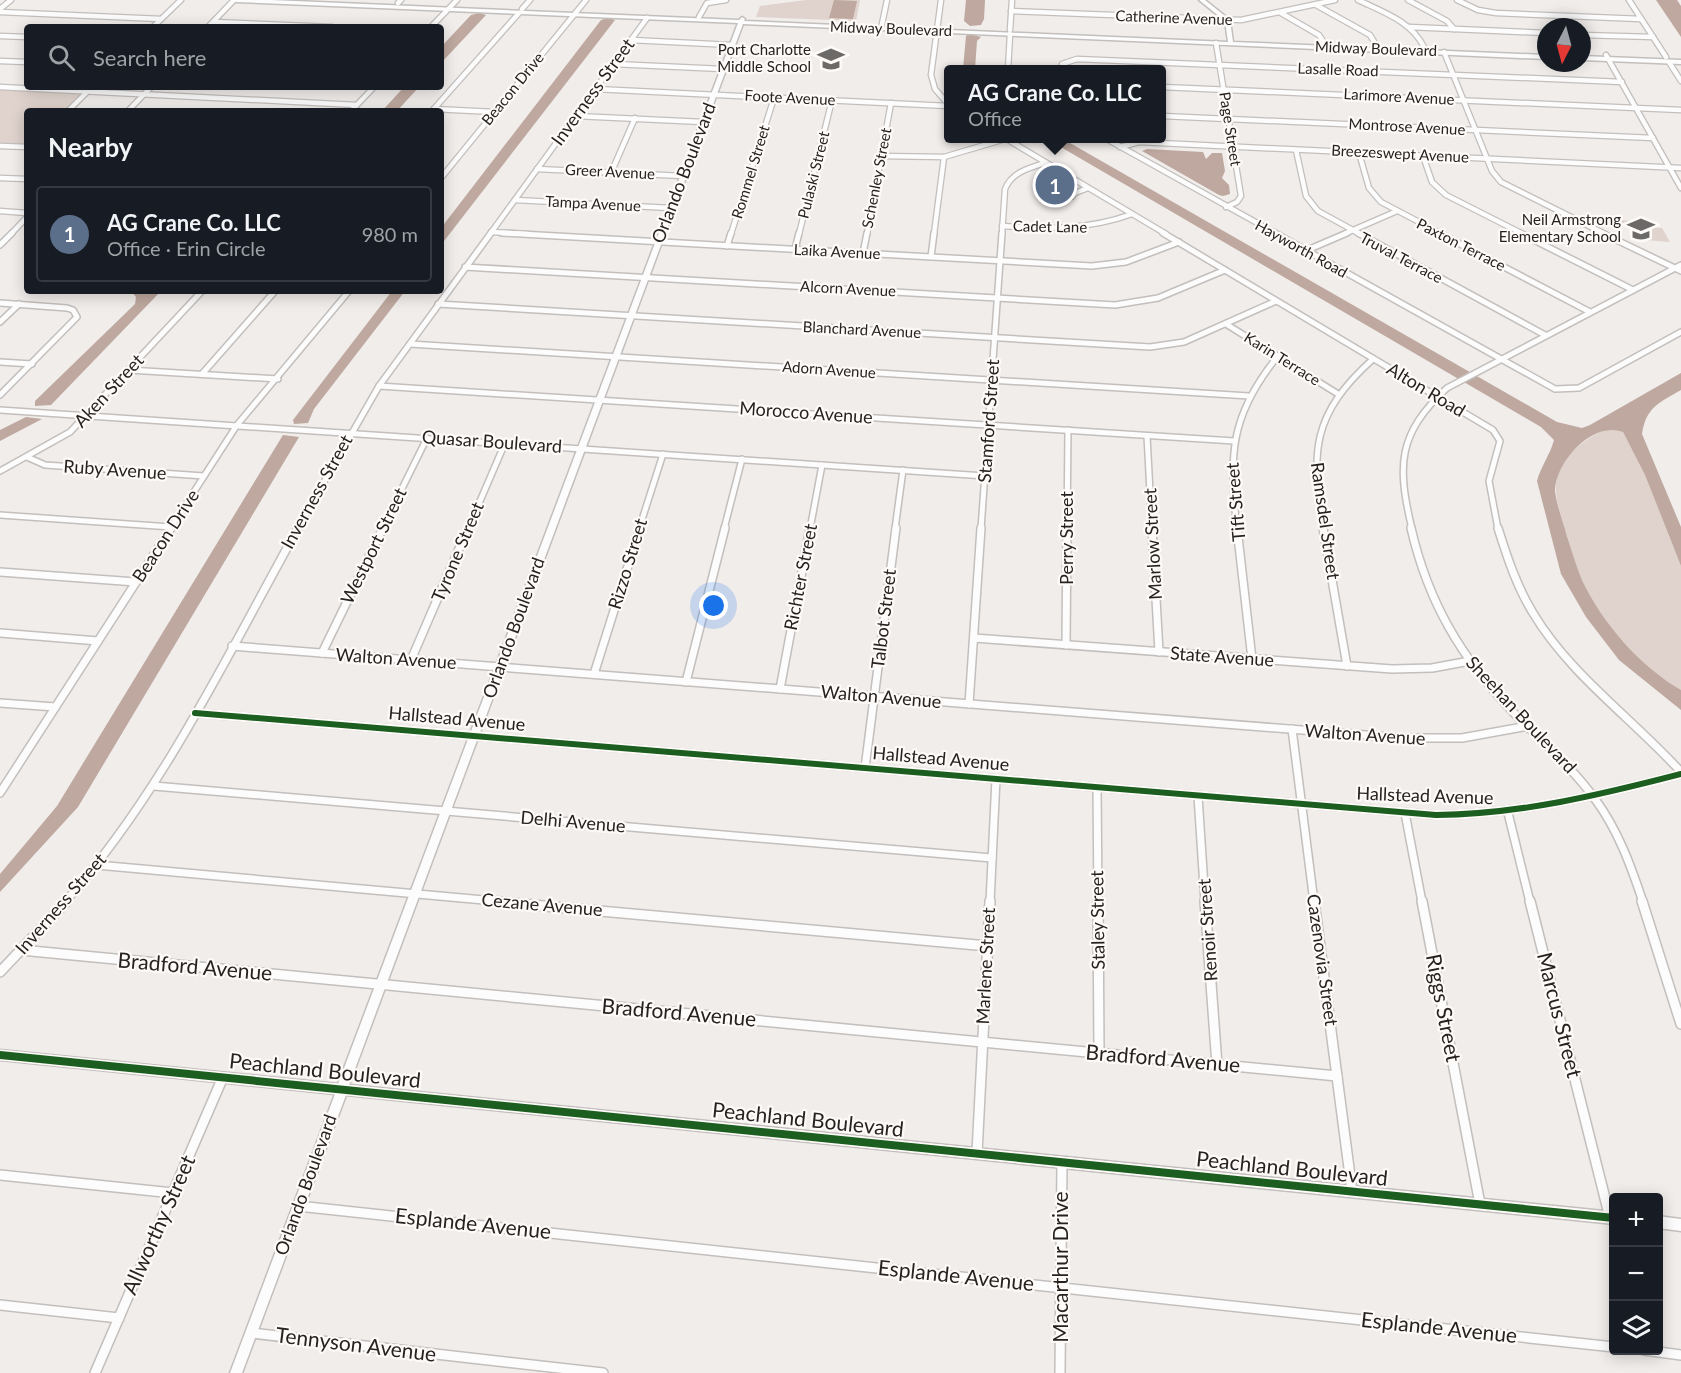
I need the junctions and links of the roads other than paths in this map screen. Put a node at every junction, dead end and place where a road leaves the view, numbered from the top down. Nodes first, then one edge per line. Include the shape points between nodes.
1 (11, 0) edge
2 (181, 0) edge
3 (235, 0) edge
4 (322, 0) edge
5 (457, 0) edge
6 (530, 0) edge
7 (586, 0) edge
8 (726, 0) edge
9 (887, 0) edge
10 (940, 0) edge
11 (1012, 0) edge
12 (1202, 0) edge
13 (1335, 0) edge
14 (1358, 0) edge
15 (1407, 0) edge
16 (1457, 0) edge
17 (1622, 0) edge
18 (1629, 0) edge
19 (346, 1) edge
20 (400, 2) edge
21 (1316, 5) junction
22 (450, 8) junction
23 (0, 11) edge
24 (520, 11) junction
25 (1011, 11) junction
26 (575, 13) junction
27 (1281, 13) junction
28 (699, 17) junction
29 (647, 18) junction
30 (1641, 18) junction
31 (161, 19) junction
32 (741, 20) junction
33 (1227, 20) junction
34 (214, 22) junction
35 (156, 24) edge
36 (212, 24) edge
37 (261, 24) edge
38 (434, 24) edge
39 (882, 24) junction
40 (1408, 27) junction
41 (937, 28) junction
42 (1454, 29) junction
43 (1010, 32) junction
44 (1537, 33) edge
45 (1591, 35) edge
46 (0, 36) edge
47 (24, 37) edge
48 (1653, 38) junction
49 (630, 40) junction
50 (1231, 41) junction
51 (1216, 43) junction
52 (1324, 43) junction
53 (732, 45) junction
54 (1376, 45) junction
55 (1424, 47) junction
56 (1444, 52) junction
57 (1537, 53) edge
58 (1537, 54) edge
59 (1591, 56) edge
60 (1607, 57) junction
61 (1668, 59) junction
62 (1681, 60) edge
63 (0, 61) edge
64 (24, 62) edge
65 (613, 64) junction
66 (1008, 65) edge
67 (1062, 65) edge
68 (1219, 65) junction
69 (723, 69) junction
70 (1453, 75) junction
71 (1681, 81) edge
72 (1622, 82) junction
73 (0, 87) edge
74 (1166, 87) edge
75 (24, 88) edge
76 (595, 89) junction
77 (53, 90) edge
78 (148, 90) edge
79 (371, 90) edge
80 (1223, 90) junction
81 (88, 92) junction
82 (144, 94) junction
83 (713, 95) junction
84 (774, 98) junction
85 (832, 100) junction
86 (944, 100) edge
87 (1463, 100) junction
88 (891, 103) junction
89 (357, 105) junction
90 (944, 105) edge
91 (71, 108) edge
92 (131, 108) edge
93 (354, 108) edge
94 (435, 108) edge
95 (1636, 108) junction
96 (444, 110) edge
97 (1681, 110) edge
98 (495, 112) junction
99 (576, 116) junction
100 (1166, 116) edge
101 (635, 118) junction
102 (1228, 119) junction
103 (703, 122) junction
104 (1475, 130) junction
105 (1653, 138) junction
106 (992, 143) edge
107 (1012, 143) edge
108 (1113, 143) edge
109 (1135, 143) edge
110 (1158, 143) edge
111 (0, 146) edge
112 (24, 147) edge
113 (1120, 147) junction
114 (1233, 147) junction
115 (1296, 150) junction
116 (1359, 153) junction
117 (881, 156) junction
118 (1423, 156) junction
119 (944, 158) junction
120 (1487, 159) junction
121 (1045, 163) junction
122 (1669, 167) junction
123 (1681, 168) edge
124 (537, 169) junction
125 (611, 172) junction
126 (444, 174) edge
127 (682, 176) junction
128 (0, 178) edge
129 (24, 179) edge
130 (1088, 188) junction
131 (1681, 188) edge
132 (1075, 193) dead end
133 (515, 200) junction
134 (1226, 207) junction
135 (671, 208) junction
136 (0, 211) edge
137 (1396, 212) junction
138 (1132, 214) junction
139 (24, 215) edge
140 (24, 218) edge
141 (1002, 226) junction
142 (1352, 231) junction
143 (491, 232) junction
144 (658, 242) junction
145 (1179, 242) junction
146 (0, 245) edge
147 (728, 246) junction
148 (795, 249) junction
149 (1305, 251) junction
150 (863, 253) junction
151 (931, 257) junction
152 (1000, 261) junction
153 (465, 267) junction
154 (1679, 268) edge
155 (1225, 270) junction
156 (645, 277) junction
157 (1633, 290) junction
158 (199, 294) edge
159 (272, 294) edge
160 (347, 294) edge
161 (997, 298) junction
162 (1276, 301) junction
163 (0, 303) edge
164 (19, 304) junction
165 (438, 304) junction
166 (1590, 312) junction
167 (630, 316) junction
168 (0, 322) edge
169 (1226, 324) junction
170 (1681, 332) edge
171 (1545, 335) junction
172 (994, 338) junction
173 (410, 344) junction
174 (615, 356) junction
175 (1278, 356) junction
176 (1373, 359) junction
177 (1498, 359) junction
178 (0, 362) edge
179 (32, 363) junction
180 (129, 370) junction
181 (202, 374) junction
182 (278, 379) junction
183 (992, 380) junction
184 (379, 386) junction
185 (1338, 394) junction
186 (0, 395) edge
187 (1249, 396) junction
188 (1436, 396) junction
189 (599, 400) junction
190 (0, 410) edge
191 (86, 415) junction
192 (237, 425) junction
193 (988, 425) junction
194 (1068, 430) junction
195 (350, 433) junction
196 (1147, 436) junction
197 (427, 438) junction
198 (1234, 441) junction
199 (505, 443) junction
200 (581, 448) junction
201 (663, 454) junction
202 (27, 457) junction
203 (742, 459) junction
204 (822, 465) junction
205 (903, 470) junction
206 (0, 471) edge
207 (204, 476) junction
208 (985, 476) junction
209 (0, 515) edge
210 (171, 527) junction
211 (0, 572) edge
212 (136, 582) junction
213 (0, 633) edge
214 (974, 638) junction
215 (98, 641) junction
216 (1066, 645) junction
217 (232, 646) junction
218 (1159, 652) junction
219 (321, 653) junction
220 (1252, 659) junction
221 (411, 660) junction
222 (1470, 662) junction
223 (1347, 666) junction
224 (499, 667) junction
225 (594, 674) junction
226 (686, 682) junction
227 (780, 689) junction
228 (874, 696) junction
229 (0, 703) edge
230 (969, 704) junction
231 (55, 707) junction
232 (195, 713) junction
233 (1528, 726) junction
234 (1292, 729) junction
235 (474, 736) junction
236 (865, 768) junction
237 (1681, 773) edge
238 (0, 779) edge
239 (996, 779) junction
240 (9, 780) junction
241 (154, 786) junction
242 (1097, 787) junction
243 (0, 793) edge
244 (1198, 796) junction
245 (1594, 796) junction
246 (1301, 804) junction
247 (446, 811) junction
248 (1405, 813) junction
249 (1508, 813) junction
250 (992, 858) junction
251 (97, 864) junction
252 (415, 893) junction
253 (988, 946) junction
254 (21, 950) junction
255 (0, 972) edge
256 (381, 984) junction
257 (1681, 1024) edge
258 (983, 1042) junction
259 (1099, 1053) junction
260 (0, 1055) edge
261 (1218, 1065) junction
262 (1337, 1076) junction
263 (223, 1077) junction
264 (342, 1089) junction
265 (977, 1153) junction
266 (1062, 1162) junction
267 (0, 1175) edge
268 (1352, 1191) junction
269 (173, 1193) junction
270 (1480, 1204) junction
271 (298, 1206) junction
272 (1609, 1206) edge
273 (1609, 1218) edge
274 (1663, 1223) edge
275 (1681, 1225) edge
276 (1061, 1288) junction
277 (0, 1305) edge
278 (118, 1318) junction
279 (251, 1333) junction
280 (1609, 1346) edge
281 (1663, 1352) edge
282 (1681, 1354) edge
283 (94, 1373) edge
284 (236, 1373) edge
285 (603, 1373) edge
286 (1060, 1373) edge

1 - 23 street
2 - 31 street
3 - 22 street, Midway Boulevard
3 - 34 street
4 - 19 street, Midway Boulevard
5 - 22 street
6 - 24 street
7 - 26 street, Beacon Drive
8 - 28 street via 707,3
9 - 39 street
10 - 41 street
11 - 25 street
12 - 33 street
13 - 21 street, Catherine Avenue
14 - 40 street
15 - 42 street via 1447,21
16 - 30 street via 1496,13
17 - 18 street
18 - 30 street
19 - 20 street, Midway Boulevard
20 - 22 street, Midway Boulevard
21 - 27 street, Catherine Avenue
21 - 54 street via 1371,35
22 - 24 street, Midway Boulevard
22 - 38 street
23 - 31 street
24 - 26 street, Midway Boulevard
24 - 94 street
25 - 33 street, Catherine Avenue
25 - 43 street
26 - 28 street, Midway Boulevard
26 - 29 street, Midway Boulevard
26 - 98 street, Beacon Drive
27 - 33 street, Catherine Avenue
27 - 52 street via 1319,35
28 - 32 street, Midway Boulevard
29 - 32 street, Midway Boulevard
29 - 49 street, Inverness Street
30 - 48 street
31 - 35 street
32 - 39 street, Midway Boulevard
32 - 41 street, Midway Boulevard
32 - 53 street, Orlando Boulevard
33 - 50 street
34 - 36 street
34 - 37 street
39 - 41 street, Midway Boulevard
40 - 42 street
40 - 55 street
41 - 43 street, Midway Boulevard
41 - 86 street via 931,79
42 - 44 street
43 - 50 street, Midway Boulevard
43 - 51 street, Midway Boulevard
43 - 66 street
45 - 48 street
46 - 47 street
48 - 61 street
49 - 53 street
49 - 65 street, Inverness Street
50 - 51 street, Midway Boulevard
50 - 52 street, Midway Boulevard
50 - 56 street, Midway Boulevard
51 - 68 street, Page Street
52 - 54 street, Midway Boulevard
53 - 69 street, Orlando Boulevard
54 - 55 street, Midway Boulevard
55 - 57 street, Midway Boulevard
56 - 58 street, Midway Boulevard
56 - 70 street
59 - 60 street
60 - 61 street
60 - 72 street
61 - 62 street
61 - 71 street
63 - 64 street
65 - 69 street
65 - 76 street, Inverness Street
67 - 68 street, Lasalle Road via 1077,59
68 - 70 street, Lasalle Road
68 - 80 street, Page Street
69 - 83 street, Orlando Boulevard
70 - 72 street, Lasalle Road
70 - 87 street
72 - 95 street
73 - 75 street
74 - 80 street, Larimore Avenue
76 - 83 street, Foote Avenue
76 - 99 street, Inverness Street
77 - 81 street
78 - 82 street
79 - 89 street
80 - 87 street, Larimore Avenue
80 - 102 street, Page Street
81 - 82 street
81 - 91 street
82 - 89 street
82 - 92 street
83 - 84 street, Foote Avenue
83 - 103 street, Orlando Boulevard
84 - 85 street, Foote Avenue
84 - 147 street, Rommel Street
85 - 88 street, Foote Avenue
85 - 148 street, Pulaski Street
87 - 95 street, Larimore Avenue
87 - 104 street
88 - 90 street, Foote Avenue
88 - 117 street, Schenley Street
89 - 93 street
95 - 97 street, Larimore Avenue
95 - 105 street
96 - 98 street
98 - 126 street, Beacon Drive
99 - 101 street
99 - 124 street, Inverness Street
100 - 102 street, Montrose Avenue
101 - 103 street
101 - 125 street
102 - 104 street, Montrose Avenue
102 - 114 street, Page Street
103 - 127 street, Orlando Boulevard
104 - 105 street, Montrose Avenue
104 - 120 street
105 - 122 street
106 - 119 street
107 - 121 street, Alton Road
108 - 113 street, Hayworth Road
109 - 113 street, Breezeswept Avenue
110 - 114 street, Breezeswept Avenue
111 - 112 street
113 - 134 street, Hayworth Road
114 - 115 street, Breezeswept Avenue
114 - 134 street, Page Street via 1241,196 1238,202
115 - 116 street, Breezeswept Avenue
115 - 142 street, Truval Terrace via 1309,202
116 - 118 street, Breezeswept Avenue
116 - 137 street, Paxton Terrace via 1371,192
117 - 119 street
117 - 150 street, Schenley Street
118 - 120 street, Breezeswept Avenue
118 - 157 street via 1432,182 1446,195
119 - 151 street
120 - 122 street, Breezeswept Avenue
120 - 154 street via 1495,176 1505,185
121 - 130 street, Alton Road
121 - 141 street, Stamford Street via 1016,174 1008,182
122 - 123 street, Breezeswept Avenue
122 - 131 street
124 - 125 street, Greer Avenue
124 - 133 street, Inverness Street
125 - 127 street, Greer Avenue
127 - 135 street, Orlando Boulevard
128 - 129 street
130 - 132 street
130 - 138 street, Alton Road
133 - 135 street, Tampa Avenue
133 - 143 street, Inverness Street
134 - 149 street, Hayworth Road
135 - 144 street, Orlando Boulevard
136 - 139 street
137 - 142 street
137 - 166 street, Paxton Terrace
138 - 141 street, Cadet Lane via 1083,229
138 - 145 street, Alton Road
140 - 146 street
141 - 152 street, Stamford Street
142 - 149 street
142 - 171 street, Truval Terrace
143 - 144 street, Laika Avenue
143 - 153 street, Inverness Street
144 - 147 street, Laika Avenue
144 - 156 street, Orlando Boulevard
145 - 152 street, Laika Avenue via 1111,266
145 - 155 street, Alton Road
147 - 148 street, Laika Avenue
148 - 150 street, Laika Avenue
149 - 177 street, Hayworth Road
150 - 151 street, Laika Avenue
151 - 152 street, Laika Avenue
152 - 161 street, Stamford Street
153 - 156 street, Alcorn Avenue
153 - 165 street, Inverness Street
154 - 157 street, Sheehan Boulevard
155 - 161 street, Alcorn Avenue via 1136,304
155 - 162 street, Alton Road
156 - 161 street, Alcorn Avenue
156 - 167 street, Orlando Boulevard
157 - 166 street, Sheehan Boulevard
158 - 180 street, Aken Street
159 - 181 street
160 - 182 street, Beacon Drive
161 - 172 street, Stamford Street
162 - 169 street, Blanchard Avenue
162 - 176 street, Alton Road
163 - 164 street
164 - 168 street
164 - 179 street via 67,308 76,313 74,322
165 - 167 street, Blanchard Avenue
165 - 173 street, Inverness Street
166 - 171 street, Sheehan Boulevard
167 - 172 street, Blanchard Avenue
167 - 174 street, Orlando Boulevard
169 - 172 street, Blanchard Avenue via 1184,342 1157,347
169 - 175 street, Karin Terrace
170 - 177 street, Hayworth Road via 1571,390 1547,387
171 - 177 street, Sheehan Boulevard
172 - 183 street, Stamford Street
173 - 174 street, Adorn Avenue
173 - 184 street, Inverness Street
174 - 183 street, Adorn Avenue
174 - 189 street, Orlando Boulevard
175 - 185 street, Karin Terrace
175 - 187 street, Tift Street
176 - 185 street, Ramsdel Street
176 - 188 street, Alton Road
177 - 188 street, Sheehan Boulevard
178 - 179 street
179 - 186 street
180 - 181 street
180 - 191 street, Aken Street
181 - 182 street
182 - 192 street, Beacon Drive
183 - 187 street, Adorn Avenue
183 - 193 street, Stamford Street
184 - 189 street, Morocco Avenue
184 - 195 street, Inverness Street
185 - 223 street, Ramsdel Street via 1321,428 1315,471
187 - 198 street, Tift Street
188 - 222 street, Sheehan Boulevard via 1418,417 1407,439 1402,488 1426,583 1443,620
188 - 237 street, Alton Road via 1493,430 1499,439 1490,467 1490,494 1512,568 1533,613 1568,660 1645,732
189 - 193 street, Morocco Avenue
189 - 200 street, Orlando Boulevard
190 - 191 street, Quasar Boulevard
191 - 192 street, Quasar Boulevard
191 - 202 street, Aken Street via 60,440
192 - 195 street, Quasar Boulevard
192 - 207 street, Beacon Drive
193 - 194 street, Morocco Avenue
193 - 208 street, Stamford Street
194 - 196 street, Morocco Avenue
194 - 216 street, Perry Street
195 - 197 street, Quasar Boulevard
195 - 217 street, Inverness Street
196 - 198 street, Morocco Avenue
196 - 218 street, Marlow Street
197 - 199 street, Quasar Boulevard
197 - 219 street, Westport Street
198 - 220 street, Tift Street via 1232,480
199 - 200 street, Quasar Boulevard
199 - 221 street, Tyrone Street
200 - 201 street, Quasar Boulevard
200 - 224 street, Orlando Boulevard
201 - 203 street, Quasar Boulevard
201 - 225 street, Rizzo Street
202 - 206 street, Aken Street
202 - 207 street, Ruby Avenue via 45,465
203 - 204 street, Quasar Boulevard
203 - 226 street
204 - 205 street, Quasar Boulevard
204 - 227 street, Richter Street
205 - 208 street, Quasar Boulevard
205 - 228 street, Talbot Street
207 - 210 street, Beacon Drive
208 - 214 street, Stamford Street
209 - 210 street
210 - 212 street, Beacon Drive
211 - 212 street
212 - 215 street, Beacon Drive
213 - 215 street
214 - 216 street, State Avenue
214 - 230 street, Stamford Street
215 - 231 street, Beacon Drive
216 - 218 street, State Avenue
217 - 219 street, Walton Avenue
217 - 232 street, Inverness Street
218 - 220 street, State Avenue
219 - 221 street, Walton Avenue
220 - 223 street, State Avenue
221 - 224 street, Walton Avenue
222 - 223 street, State Avenue via 1416,670
222 - 233 street, Sheehan Boulevard
224 - 225 street, Walton Avenue
224 - 235 street, Orlando Boulevard
225 - 226 street, Walton Avenue
226 - 227 street, Walton Avenue
227 - 228 street, Walton Avenue
228 - 230 street, Walton Avenue
228 - 236 street, Talbot Street
229 - 231 street
230 - 234 street, Walton Avenue
231 - 240 street, Beacon Drive
232 - 235 street, Hallstead Avenue
232 - 241 street, Inverness Street
233 - 234 street, Walton Avenue via 1482,736 1436,739
233 - 245 street, Sheehan Boulevard
234 - 246 street, Cazenovia Street
235 - 236 street, Hallstead Avenue
235 - 247 street, Orlando Boulevard
236 - 239 street, Hallstead Avenue
237 - 245 street, Hallstead Avenue
238 - 240 street
239 - 242 street, Hallstead Avenue
239 - 250 street, Marlene Street
240 - 243 street, Beacon Drive
241 - 247 street, Delhi Avenue
241 - 251 street, Inverness Street
242 - 244 street, Hallstead Avenue
242 - 259 street, Staley Street
244 - 246 street, Hallstead Avenue
244 - 261 street, Renoir Street
245 - 249 street, Hallstead Avenue
245 - 257 street, Sheehan Boulevard via 1632,868
246 - 248 street, Hallstead Avenue
246 - 262 street, Cazenovia Street
247 - 250 street, Delhi Avenue
247 - 252 street, Orlando Boulevard
248 - 249 street, Hallstead Avenue
248 - 270 street, Riggs Street
249 - 272 street, Marcus Street
250 - 253 street, Marlene Street
251 - 252 street, Cezane Avenue
251 - 254 street, Inverness Street
252 - 253 street, Cezane Avenue
252 - 256 street, Orlando Boulevard
253 - 258 street, Marlene Street
254 - 255 street, Inverness Street
254 - 256 street, Bradford Avenue
256 - 258 street, Bradford Avenue
256 - 264 street, Orlando Boulevard
258 - 259 street, Bradford Avenue
258 - 265 street, Marlene Street
259 - 261 street, Bradford Avenue
260 - 263 street, Peachland Boulevard
261 - 262 street, Bradford Avenue
262 - 268 street, Cazenovia Street
263 - 264 street, Peachland Boulevard
263 - 269 street, Allworthy Street
264 - 265 street, Peachland Boulevard
264 - 271 street, Orlando Boulevard
265 - 266 street, Peachland Boulevard
266 - 268 street, Peachland Boulevard
266 - 276 street, Macarthur Drive
267 - 269 street
268 - 270 street, Peachland Boulevard
269 - 278 street, Allworthy Street
270 - 273 street, Peachland Boulevard
271 - 276 street, Esplande Avenue
271 - 279 street, Orlando Boulevard
274 - 275 street
276 - 280 street, Esplande Avenue
276 - 286 street, Macarthur Drive
277 - 278 street
278 - 283 street, Allworthy Street
279 - 284 street, Orlando Boulevard
279 - 285 street, Tennyson Avenue
281 - 282 street

